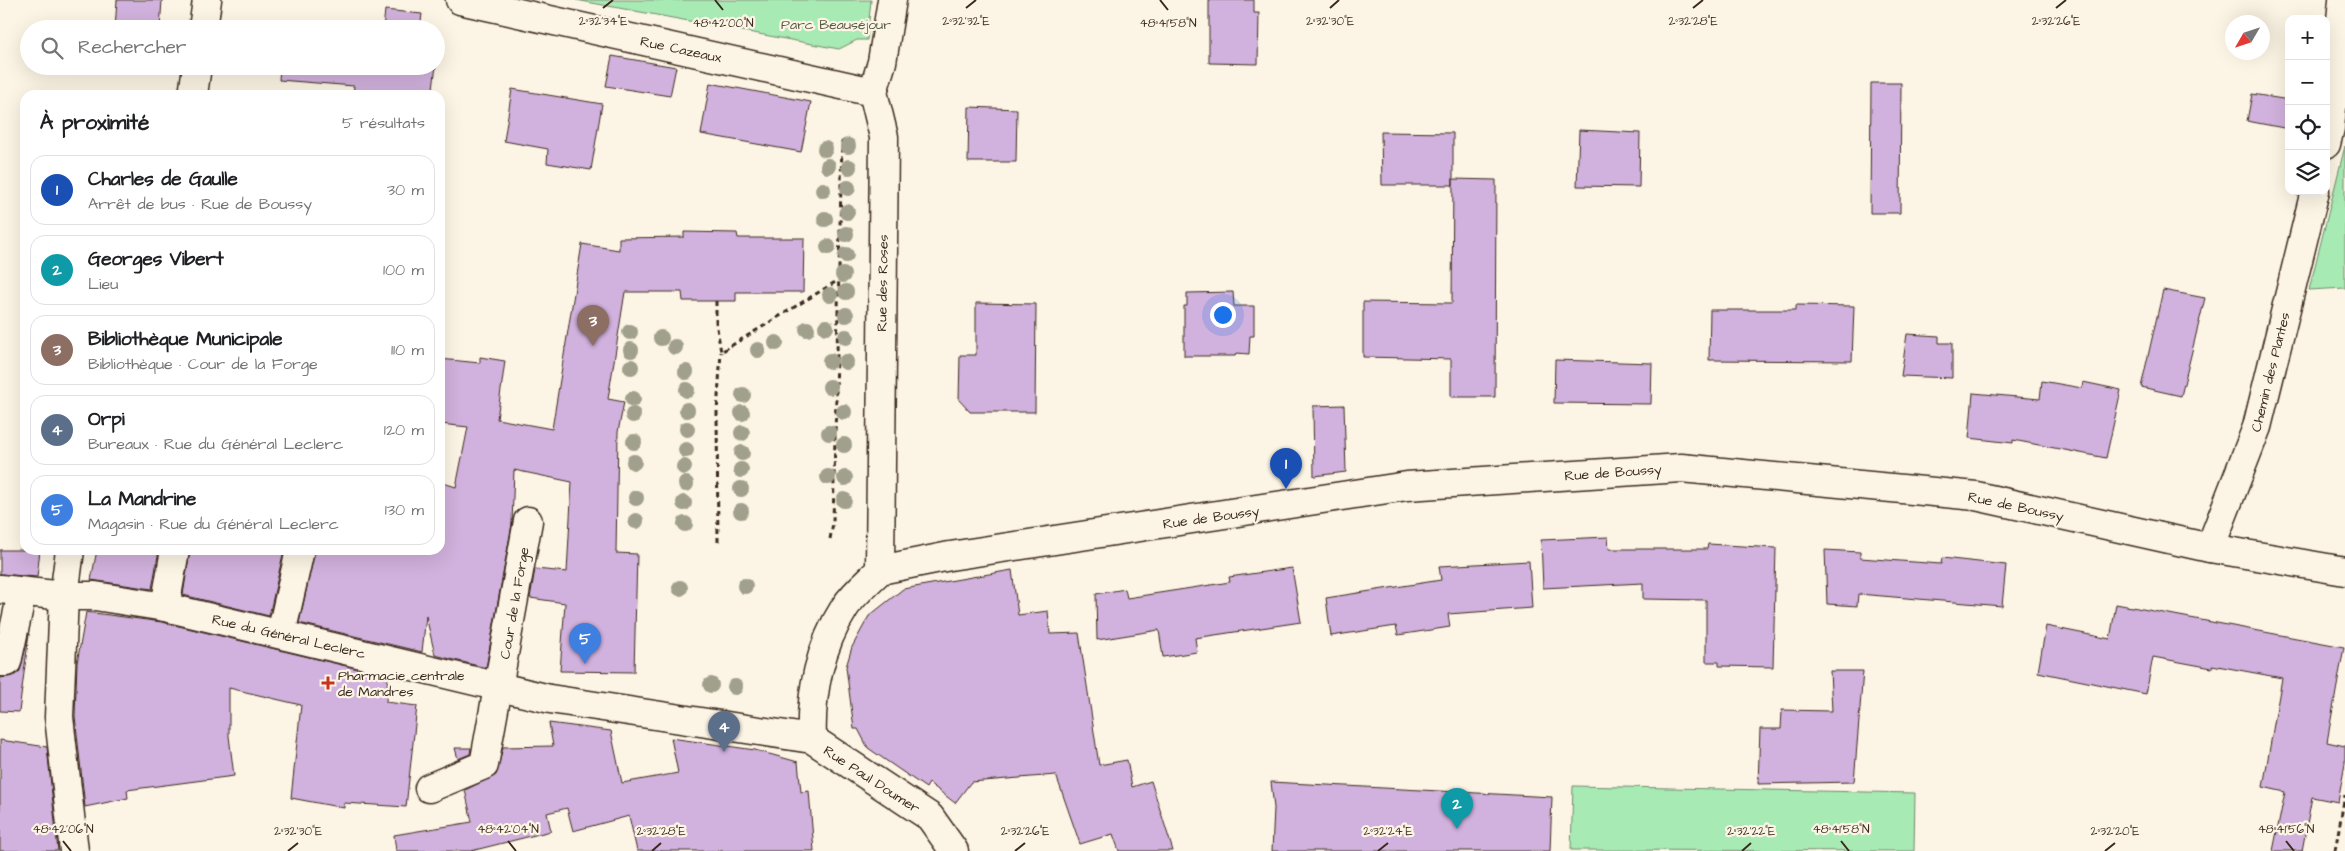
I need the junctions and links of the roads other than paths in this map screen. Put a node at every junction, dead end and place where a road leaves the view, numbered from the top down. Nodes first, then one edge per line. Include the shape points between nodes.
1 (207, 0) edge
2 (460, 0) edge
3 (892, 0) edge
4 (2343, 0) edge
5 (204, 20) edge
6 (196, 75) edge
7 (194, 90) edge
8 (873, 92) junction
9 (2330, 128) edge
10 (2314, 195) edge
11 (528, 521) dead end
12 (2210, 548) junction
13 (69, 555) edge
14 (174, 555) edge
15 (299, 555) edge
16 (880, 570) junction
17 (2345, 571) edge
18 (11, 591) edge
19 (64, 596) junction
20 (165, 607) junction
21 (281, 634) junction
22 (0, 662) edge
23 (500, 686) junction
24 (812, 739) junction
25 (429, 788) dead end
26 (74, 851) edge
27 (954, 851) edge

1 - 5 street
2 - 8 street, Rue Cazeaux
3 - 8 street via 882,62
4 - 9 street
6 - 7 street
8 - 16 street, Rue des Roses via 884,137
10 - 12 street, Chemin des Plantes via 2257,426
11 - 23 street, Cour de la Forge
12 - 16 street, Rue de Boussy via 1976,496 1681,468 1407,486 950,556
12 - 17 street, Rue de Boussy
13 - 19 street
14 - 20 street
15 - 21 street
16 - 24 street, Rue Paul Doumer via 846,605 828,637 811,708
18 - 19 street, Rue du Général Leclerc
18 - 22 street via 7,662
19 - 20 street, Rue du Général Leclerc via 95,596
19 - 26 street via 59,717
20 - 21 street, Rue du Général Leclerc
21 - 23 street, Rue du Général Leclerc
23 - 24 street, Rue du Général Leclerc via 550,699
23 - 25 street, Cour de la Forge via 484,766
24 - 27 street, Rue Paul Doumer via 930,817

